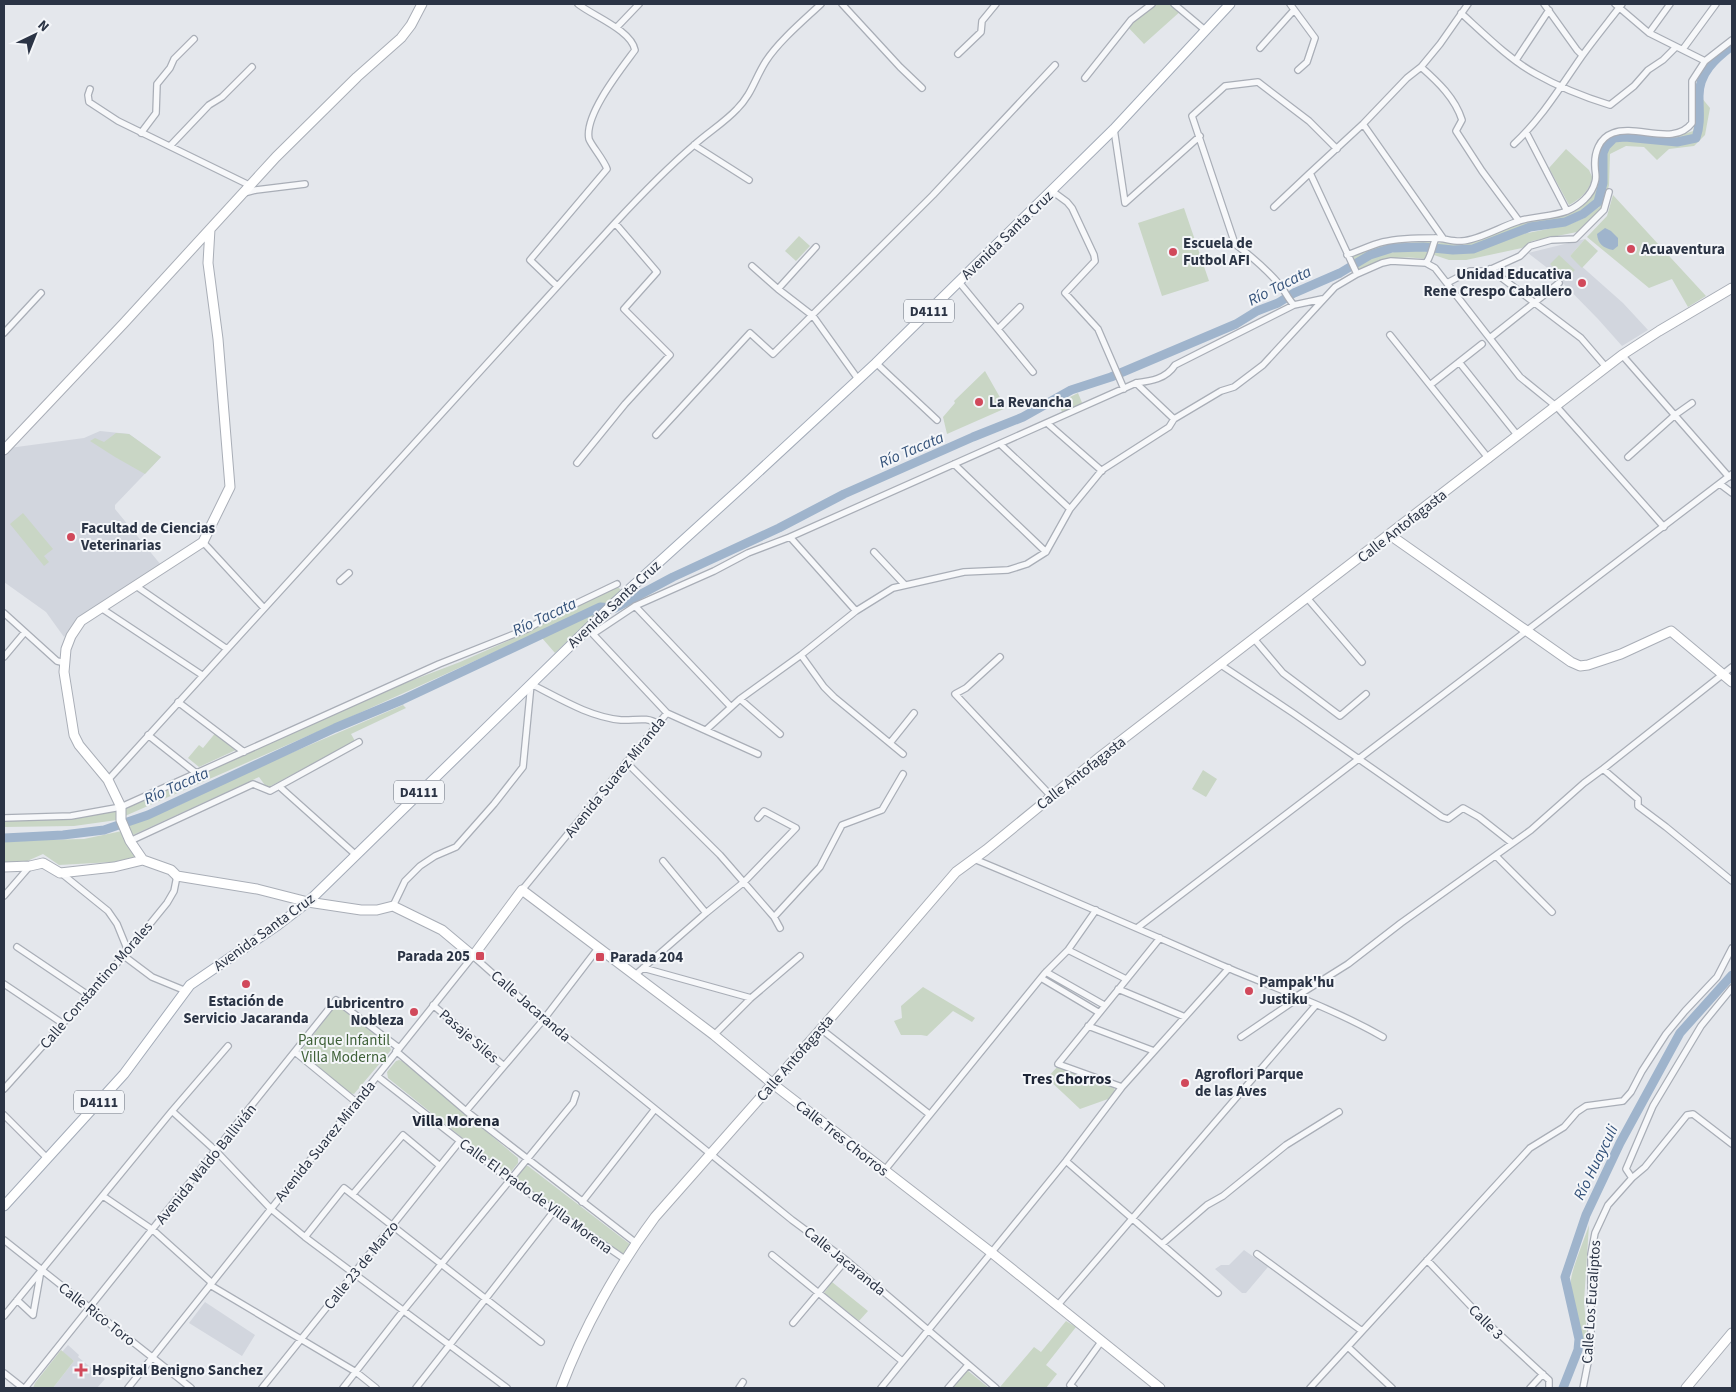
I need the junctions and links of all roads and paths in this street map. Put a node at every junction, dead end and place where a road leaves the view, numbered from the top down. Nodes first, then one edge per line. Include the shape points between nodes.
1 (422, 4) edge
2 (578, 4) edge
3 (639, 4) edge
4 (821, 4) edge
5 (842, 4) edge
6 (996, 4) edge
7 (1152, 4) edge
8 (1174, 4) edge
9 (1230, 4) edge
10 (1290, 4) edge
11 (1468, 4) edge
12 (1544, 4) edge
13 (1670, 4) edge
14 (1716, 4) edge
15 (1618, 5) edge
16 (1294, 10) junction
17 (1549, 10) junction
18 (1461, 14) junction
19 (617, 27) junction
20 (1205, 30) junction
21 (1649, 33) junction
22 (194, 39) dead end
23 (1732, 40) edge
24 (1676, 47) junction
25 (1260, 48) dead end
26 (1683, 49) junction
27 (958, 54) dead end
28 (1582, 55) junction
29 (1516, 60) junction
30 (1705, 61) junction
31 (1055, 66) dead end
32 (252, 67) dead end
33 (1421, 67) junction
34 (1298, 70) dead end
35 (1085, 78) dead end
36 (1562, 87) junction
37 (922, 88) dead end
38 (90, 89) dead end
39 (1363, 124) junction
40 (1114, 128) junction
41 (1526, 132) junction
42 (141, 133) junction
43 (1200, 136) junction
44 (1514, 144) dead end
45 (694, 145) junction
46 (170, 146) junction
47 (1337, 149) junction
48 (1310, 173) junction
49 (749, 180) dead end
50 (305, 184) dead end
51 (249, 185) junction
52 (1052, 191) junction
53 (1609, 192) dead end
54 (242, 194) junction
55 (1274, 207) dead end
56 (1566, 211) junction
57 (1519, 221) junction
58 (615, 223) junction
59 (210, 229) junction
60 (1437, 240) junction
61 (816, 247) dead end
62 (1347, 255) junction
63 (1426, 263) junction
64 (752, 266) dead end
65 (1490, 269) junction
66 (1356, 272) junction
67 (959, 282) junction
68 (1447, 283) junction
69 (1559, 283) dead end
70 (557, 286) junction
71 (1732, 288) edge
72 (778, 289) junction
73 (41, 293) dead end
74 (1322, 299) junction
75 (1292, 302) junction
76 (1534, 302) junction
77 (1020, 307) dead end
78 (812, 316) junction
79 (998, 328) junction
80 (4, 333) edge
81 (1390, 335) dead end
82 (1490, 338) junction
83 (1482, 344) dead end
84 (1622, 355) junction
85 (1459, 362) junction
86 (876, 363) junction
87 (1606, 368) junction
88 (1033, 372) dead end
89 (858, 379) junction
90 (1136, 383) junction
91 (1430, 385) junction
92 (1124, 389) junction
93 (1692, 403) dead end
94 (1557, 407) junction
95 (1675, 415) junction
96 (1174, 419) junction
97 (937, 420) dead end
98 (1047, 423) junction
99 (656, 435) dead end
100 (1518, 436) junction
101 (1000, 444) junction
102 (4, 450) edge
103 (1628, 457) dead end
104 (1489, 459) junction
105 (577, 463) dead end
106 (954, 464) junction
107 (1102, 471) junction
108 (1730, 476) edge
109 (1720, 484) junction
110 (1732, 493) edge
111 (1070, 509) junction
112 (1664, 527) junction
113 (1390, 535) junction
114 (790, 537) junction
115 (203, 542) junction
116 (874, 552) dead end
117 (1046, 552) junction
118 (348, 573) dead end
119 (340, 581) dead end
120 (617, 584) dead end
121 (904, 584) junction
122 (136, 586) junction
123 (1308, 599) junction
124 (634, 606) junction
125 (102, 608) junction
126 (264, 608) junction
127 (856, 611) junction
128 (4, 613) edge
129 (1527, 630) junction
130 (590, 631) junction
131 (26, 632) junction
132 (1255, 640) junction
133 (227, 649) junction
134 (801, 655) junction
135 (4, 657) edge
136 (1000, 657) dead end
137 (65, 662) junction
138 (1362, 662) dead end
139 (1221, 665) junction
140 (1732, 667) edge
141 (1723, 674) junction
142 (202, 676) junction
143 (1732, 682) edge
144 (531, 684) junction
145 (1366, 694) dead end
146 (740, 699) junction
147 (178, 702) junction
148 (731, 707) junction
149 (667, 713) junction
150 (914, 713) dead end
151 (658, 724) junction
152 (706, 730) junction
153 (780, 734) dead end
154 (148, 735) junction
155 (359, 742) dead end
156 (890, 743) junction
157 (244, 752) junction
158 (758, 754) dead end
159 (903, 754) dead end
160 (1359, 759) junction
161 (626, 762) junction
162 (1603, 769) junction
163 (196, 773) junction
164 (903, 774) dead end
165 (108, 780) junction
166 (280, 787) junction
167 (1051, 796) junction
168 (121, 807) junction
169 (4, 818) edge
170 (758, 818) dead end
171 (130, 841) junction
172 (1512, 843) junction
173 (356, 855) junction
174 (1496, 856) junction
175 (974, 859) junction
176 (143, 860) junction
177 (663, 861) dead end
178 (30, 866) junction
179 (4, 867) edge
180 (60, 873) junction
181 (177, 876) junction
182 (1732, 881) edge
183 (744, 882) junction
184 (522, 890) junction
185 (4, 896) edge
186 (308, 902) junction
187 (393, 906) junction
188 (1096, 910) junction
189 (1552, 912) dead end
190 (706, 913) junction
191 (774, 917) junction
192 (780, 928) dead end
193 (1137, 928) junction
194 (1160, 938) junction
195 (599, 947) junction
196 (17, 948) dead end
197 (1732, 948) edge
198 (1068, 950) junction
199 (126, 953) junction
200 (473, 956) junction
201 (800, 956) dead end
202 (643, 968) junction
203 (1229, 968) junction
204 (1046, 972) junction
205 (634, 976) junction
206 (1041, 978) junction
207 (1126, 979) junction
208 (4, 984) edge
209 (1732, 988) edge
210 (1118, 989) junction
211 (186, 991) junction
212 (88, 994) junction
213 (1297, 996) junction
214 (751, 998) junction
215 (433, 1005) junction
216 (1316, 1005) junction
217 (1104, 1006) junction
218 (1098, 1012) junction
219 (1185, 1017) junction
220 (544, 1019) junction
221 (62, 1023) junction
222 (1088, 1026) junction
223 (821, 1029) junction
224 (714, 1035) junction
225 (1384, 1036) dead end
226 (1241, 1037) dead end
227 (228, 1046) dead end
228 (398, 1050) junction
229 (1154, 1051) junction
230 (295, 1052) junction
231 (504, 1066) junction
232 (377, 1076) junction
233 (773, 1084) junction
234 (1122, 1087) junction
235 (4, 1089) edge
236 (576, 1094) dead end
237 (356, 1102) junction
238 (655, 1109) junction
239 (172, 1111) junction
240 (466, 1111) junction
241 (1339, 1112) dead end
242 (929, 1114) junction
243 (4, 1115) edge
244 (460, 1141) junction
245 (1732, 1144) edge
246 (216, 1151) junction
247 (711, 1154) junction
248 (48, 1159) junction
249 (527, 1159) junction
250 (1066, 1161) junction
251 (440, 1166) junction
252 (884, 1171) junction
253 (1632, 1178) junction
254 (510, 1180) junction
255 (353, 1194) junction
256 (103, 1196) junction
257 (582, 1202) junction
258 (4, 1206) edge
259 (271, 1209) junction
260 (554, 1211) junction
261 (1132, 1217) junction
262 (393, 1226) junction
263 (153, 1230) junction
264 (305, 1237) junction
265 (4, 1240) edge
266 (636, 1243) junction
267 (1162, 1244) junction
268 (772, 1254) dead end
269 (992, 1254) junction
270 (1257, 1254) dead end
271 (626, 1260) junction
272 (846, 1260) junction
273 (1427, 1260) junction
274 (442, 1264) junction
275 (41, 1270) junction
276 (353, 1274) junction
277 (211, 1284) junction
278 (820, 1292) junction
279 (1218, 1293) dead end
280 (486, 1299) junction
281 (17, 1300) junction
282 (1057, 1306) junction
283 (89, 1308) junction
284 (403, 1311) junction
285 (4, 1316) edge
286 (793, 1323) dead end
287 (928, 1331) junction
288 (1362, 1331) junction
289 (1732, 1333) edge
290 (302, 1339) junction
291 (541, 1342) dead end
292 (1101, 1342) junction
293 (450, 1345) junction
294 (1348, 1347) junction
295 (152, 1358) junction
296 (902, 1361) junction
297 (968, 1365) junction
298 (356, 1372) junction
299 (4, 1373) edge
300 (1543, 1374) junction
301 (743, 1382) dead end
302 (1071, 1387) edge
303 (24, 1388) edge
304 (128, 1388) edge
305 (191, 1388) edge
306 (262, 1388) edge
307 (343, 1388) edge
308 (376, 1388) edge
309 (416, 1388) edge
310 (507, 1388) edge
311 (561, 1388) edge
312 (738, 1388) edge
313 (881, 1388) edge
314 (948, 1388) edge
315 (996, 1388) edge
316 (1160, 1388) edge
317 (1310, 1388) edge
318 (1392, 1388) edge
319 (1530, 1388) edge
320 (1549, 1388) edge
321 (1583, 1388) edge
322 (1686, 1388) edge

1 - 51 main road via 401,38 313,119
2 - 19 street
3 - 19 street
4 - 45 street via 767,59 752,91 736,110
5 - 37 street
6 - 27 street via 982,21 981,32
7 - 35 street via 1131,20
8 - 20 street
9 - 20 main road, Avenida Santa Cruz / D4111
10 - 16 street
11 - 18 street
12 - 17 street
13 - 21 street
14 - 26 street
15 - 21 street
15 - 28 street
16 - 25 street
16 - 34 street via 1315,38 1307,62
17 - 28 street
17 - 29 street
18 - 29 street
18 - 33 street
19 - 70 street via 634,43 634,50 602,97 592,118 589,139 607,169 530,260
20 - 40 main road, Avenida Santa Cruz / D4111
21 - 24 street
22 - 42 street via 174,59 158,84 156,113
23 - 30 street
24 - 26 street
24 - 36 street via 1610,105
26 - 30 street
28 - 36 street
29 - 36 street via 1534,74
30 - 56 street via 1692,81 1692,123 1688,128 1676,134 1624,130 1611,134 1596,152 1596,181 1591,193
31 - 78 street
32 - 46 street
33 - 39 street
33 - 57 street via 1440,84 1458,109 1462,120 1456,131
36 - 41 street
38 - 42 street via 89,102
39 - 47 street
39 - 60 street
40 - 43 street via 1125,203
40 - 52 main road, Avenida Santa Cruz / D4111
41 - 44 street
41 - 56 street
42 - 46 street
43 - 47 street via 1192,116 1207,101 1225,86 1258,82 1309,121
43 - 75 street via 1235,244 1275,280
45 - 49 street
45 - 58 street via 659,176
46 - 51 street
47 - 48 street
48 - 55 street
48 - 62 street
50 - 54 street
51 - 54 main road
52 - 67 main road, Avenida Santa Cruz / D4111
52 - 92 street via 1072,208 1096,261 1065,293 1098,329
53 - 65 street via 1604,210 1575,239 1551,240 1530,246 1520,256
54 - 59 main road
56 - 57 street
57 - 60 street via 1462,241
58 - 70 street
58 - 105 street via 657,272 624,309 670,355
59 - 102 main road
59 - 115 main road via 208,263 218,339 230,487
60 - 62 street via 1400,239
60 - 63 street
61 - 72 street
62 - 66 street
63 - 66 street via 1391,261
63 - 68 street via 1435,268
64 - 72 street
65 - 68 street via 1470,271
65 - 76 street
66 - 74 street
67 - 79 street
67 - 86 main road, Avenida Santa Cruz / D4111
68 - 82 street
69 - 76 street
70 - 126 street
71 - 84 main road, Calle Antofagasta
72 - 78 street
73 - 80 street
74 - 75 street
74 - 96 street via 1263,365 1234,387 1221,391
75 - 90 street via 1175,365 1171,372 1154,380
76 - 82 street
76 - 87 street via 1581,338
77 - 79 street
78 - 89 street
78 - 99 street via 773,354 750,333
79 - 88 street
81 - 91 street
82 - 94 street via 1520,376
83 - 85 street
84 - 87 main road, Calle Antofagasta
84 - 95 street
85 - 91 street
85 - 100 street
86 - 89 main road, Avenida Santa Cruz / D4111
86 - 97 street
87 - 94 main road, Calle Antofagasta
89 - 130 main road, Avenida Santa Cruz / D4111 via 613,604
90 - 92 street
90 - 96 street
91 - 104 street
92 - 98 street
93 - 95 street
94 - 100 main road, Calle Antofagasta
94 - 112 street
95 - 103 street
95 - 108 street
96 - 107 street via 1168,427
98 - 101 street
98 - 107 street
100 - 104 main road, Calle Antofagasta
101 - 106 street
101 - 111 street
104 - 113 main road, Calle Antofagasta
106 - 114 street
106 - 117 street
107 - 111 street
108 - 109 street
109 - 110 street
109 - 112 street
111 - 117 street
112 - 129 street
113 - 123 main road, Calle Antofagasta
113 - 129 main road
114 - 124 street
114 - 127 street
115 - 122 main road
115 - 126 street
116 - 121 street
117 - 121 street via 1027,564 1008,570 964,572
118 - 119 street
120 - 157 street via 527,629 439,664
121 - 127 street
122 - 125 main road
122 - 133 street
123 - 132 main road, Calle Antofagasta
123 - 138 street
124 - 130 street
124 - 148 street
125 - 137 main road via 81,620 66,649
125 - 142 street
126 - 133 street
127 - 134 street
128 - 131 street
129 - 141 main road via 1580,666 1621,654 1671,631
129 - 160 street
130 - 144 main road, Avenida Santa Cruz / D4111
130 - 149 street
131 - 135 street
131 - 137 street via 57,661
132 - 139 main road, Calle Antofagasta
132 - 145 street via 1283,673 1340,716
133 - 142 street
134 - 146 street
134 - 156 street via 824,687
136 - 167 street via 955,694
137 - 165 main road via 74,735
139 - 160 street
139 - 167 main road, Calle Antofagasta
140 - 141 street
141 - 143 main road
141 - 162 street
142 - 147 street
144 - 151 street via 600,717 651,719
144 - 173 main road, Avenida Santa Cruz / D4111
144 - 187 street via 523,767 456,847 420,866 405,881
146 - 148 street
146 - 153 street
147 - 154 street
147 - 157 street
148 - 152 street
149 - 151 street, Avenida Suarez Miranda
149 - 152 street, Avenida Suarez Miranda
150 - 156 street
151 - 161 street, Avenida Suarez Miranda
152 - 158 street, Avenida Suarez Miranda
154 - 163 street
154 - 165 street
155 - 166 street
156 - 159 street
157 - 163 street
160 - 172 street via 1442,817 1448,819 1463,808
160 - 193 street
161 - 183 street
161 - 184 street, Avenida Suarez Miranda
162 - 172 street
162 - 182 street via 1638,799 1638,806
163 - 168 street
164 - 191 street via 882,810 842,825 820,867
165 - 168 main road
166 - 171 street via 270,791 253,784
166 - 173 street
167 - 175 main road, Calle Antofagasta
168 - 169 street via 71,816
168 - 171 main road via 122,823
170 - 183 street via 764,812 796,828
171 - 176 main road
172 - 174 street
173 - 186 main road, Avenida Santa Cruz / D4111
174 - 189 street
174 - 213 street via 1348,964
175 - 188 street
175 - 223 main road, Calle Antofagasta via 936,893
176 - 180 main road
176 - 181 main road via 171,870
177 - 190 street
178 - 179 main road
178 - 180 main road via 43,863
178 - 185 street
180 - 199 street via 108,912 117,924
181 - 186 main road via 257,889
181 - 199 street, Calle Constantino Morales via 167,903
183 - 190 street
183 - 191 street
184 - 195 main road, Calle Tres Chorros
184 - 200 main road, Avenida Suarez Miranda
186 - 187 main road via 361,910
186 - 211 main road, Avenida Santa Cruz / D4111 via 190,984
187 - 200 main road, Calle Jacaranda via 442,930
188 - 193 street
188 - 198 street
190 - 202 street
191 - 192 street
193 - 194 street
194 - 203 street
194 - 207 street
195 - 205 main road, Calle Tres Chorros
195 - 220 street
196 - 212 street
197 - 273 street via 1717,977 1666,1034 1628,1098 1586,1106 1564,1127 1530,1148
198 - 204 street
198 - 207 street
199 - 211 street via 152,977
199 - 212 street, Calle Constantino Morales
200 - 215 street, Avenida Suarez Miranda
200 - 220 street, Calle Jacaranda
201 - 214 street
202 - 205 street
202 - 214 street
203 - 213 street
203 - 219 street
204 - 206 street
204 - 217 street
205 - 224 main road, Calle Tres Chorros
206 - 218 street
206 - 242 street
207 - 210 street
208 - 221 street
209 - 253 street via 1701,1026 1653,1106 1626,1169
210 - 217 street
210 - 219 street
211 - 248 main road, Avenida Santa Cruz / D4111 via 124,1074
212 - 221 street, Calle Constantino Morales
213 - 216 street
213 - 226 street
214 - 224 street
215 - 228 street, Avenida Suarez Miranda
215 - 231 street, Pasaje Siles
216 - 225 street
216 - 261 street
217 - 218 street
218 - 222 street
219 - 229 street
220 - 231 street
220 - 238 street, Calle Jacaranda
221 - 235 street, Calle Constantino Morales
222 - 229 street
222 - 234 street via 1058,1064
223 - 233 main road, Calle Antofagasta
223 - 242 street
224 - 233 main road, Calle Tres Chorros
227 - 239 street
228 - 230 street, Avenida Waldo Ballivián via 336,1000
228 - 232 street, Avenida Suarez Miranda
228 - 240 street, Calle El Prado de Villa Morena
229 - 234 street
230 - 237 street
230 - 246 street, Avenida Waldo Ballivián
231 - 240 street
232 - 237 street, Avenida Suarez Miranda
232 - 244 street, Calle El Prado de Villa Morena
233 - 247 main road, Calle Antofagasta
233 - 252 main road, Calle Tres Chorros
234 - 250 street
236 - 249 street via 573,1103
237 - 259 street, Avenida Suarez Miranda
238 - 247 street, Calle Jacaranda
238 - 257 street
239 - 246 street
239 - 256 street
240 - 249 street, Calle El Prado de Villa Morena
241 - 267 street via 1286,1145
242 - 252 street
243 - 248 street
244 - 251 street, Calle 23 de Marzo
244 - 254 street, Calle El Prado de Villa Morena
245 - 253 street, Calle Los Eucaliptos via 1693,1114 1687,1115 1645,1167
246 - 259 street
246 - 263 street, Avenida Waldo Ballivián
247 - 266 main road, Calle Antofagasta
247 - 272 street, Calle Jacaranda
248 - 258 main road, Avenida Santa Cruz / D4111
249 - 254 street
249 - 257 street, Calle El Prado de Villa Morena
250 - 261 street
250 - 269 street
251 - 255 street via 403,1135
251 - 262 street, Calle 23 de Marzo
252 - 269 main road, Calle Tres Chorros
253 - 321 street, Calle Los Eucaliptos via 1608,1205 1595,1233 1591,1254 1591,1347
254 - 260 street, Calle El Prado de Villa Morena
254 - 274 street
255 - 262 street
255 - 264 street via 344,1188
256 - 263 street
256 - 275 street
257 - 266 street, Calle El Prado de Villa Morena
259 - 264 street
259 - 277 street, Avenida Suarez Miranda
260 - 271 street, Calle El Prado de Villa Morena
260 - 280 street
261 - 267 street
261 - 282 street
262 - 274 street
262 - 276 street, Calle 23 de Marzo
263 - 277 street
263 - 283 street, Avenida Waldo Ballivián
264 - 276 street
265 - 275 street, Calle Rico Toro
266 - 271 main road, Calle Antofagasta
267 - 279 street
268 - 278 street
269 - 282 main road, Calle Tres Chorros
269 - 287 street
270 - 288 street
271 - 311 main road, Calle Antofagasta via 597,1311
272 - 278 street
272 - 287 street, Calle Jacaranda
273 - 288 street
273 - 300 street, Calle 3 via 1485,1322
274 - 280 street
274 - 284 street
275 - 281 street
275 - 281 street via 33,1315
275 - 283 street, Calle Rico Toro
276 - 284 street
276 - 290 street, Calle 23 de Marzo
277 - 290 street
277 - 295 street, Avenida Suarez Miranda
278 - 286 street
278 - 296 street
280 - 291 street
280 - 293 street
281 - 285 street
282 - 292 main road, Calle Tres Chorros
283 - 295 street, Calle Rico Toro
283 - 303 street, Avenida Waldo Ballivián
284 - 293 street
284 - 298 street
287 - 296 street
287 - 297 street, Calle Jacaranda
288 - 294 street
289 - 322 main road
290 - 298 street
290 - 306 street, Calle 23 de Marzo
292 - 302 street
292 - 316 main road, Calle Tres Chorros
293 - 309 street
293 - 310 street
294 - 317 street
294 - 318 street
295 - 304 street, Avenida Suarez Miranda
295 - 305 street, Calle Rico Toro
296 - 313 street
297 - 314 street
297 - 315 street, Calle Jacaranda
298 - 307 street
298 - 308 street
299 - 303 street
300 - 319 street
300 - 320 street, Calle 3 via 1549,1380
301 - 312 street

